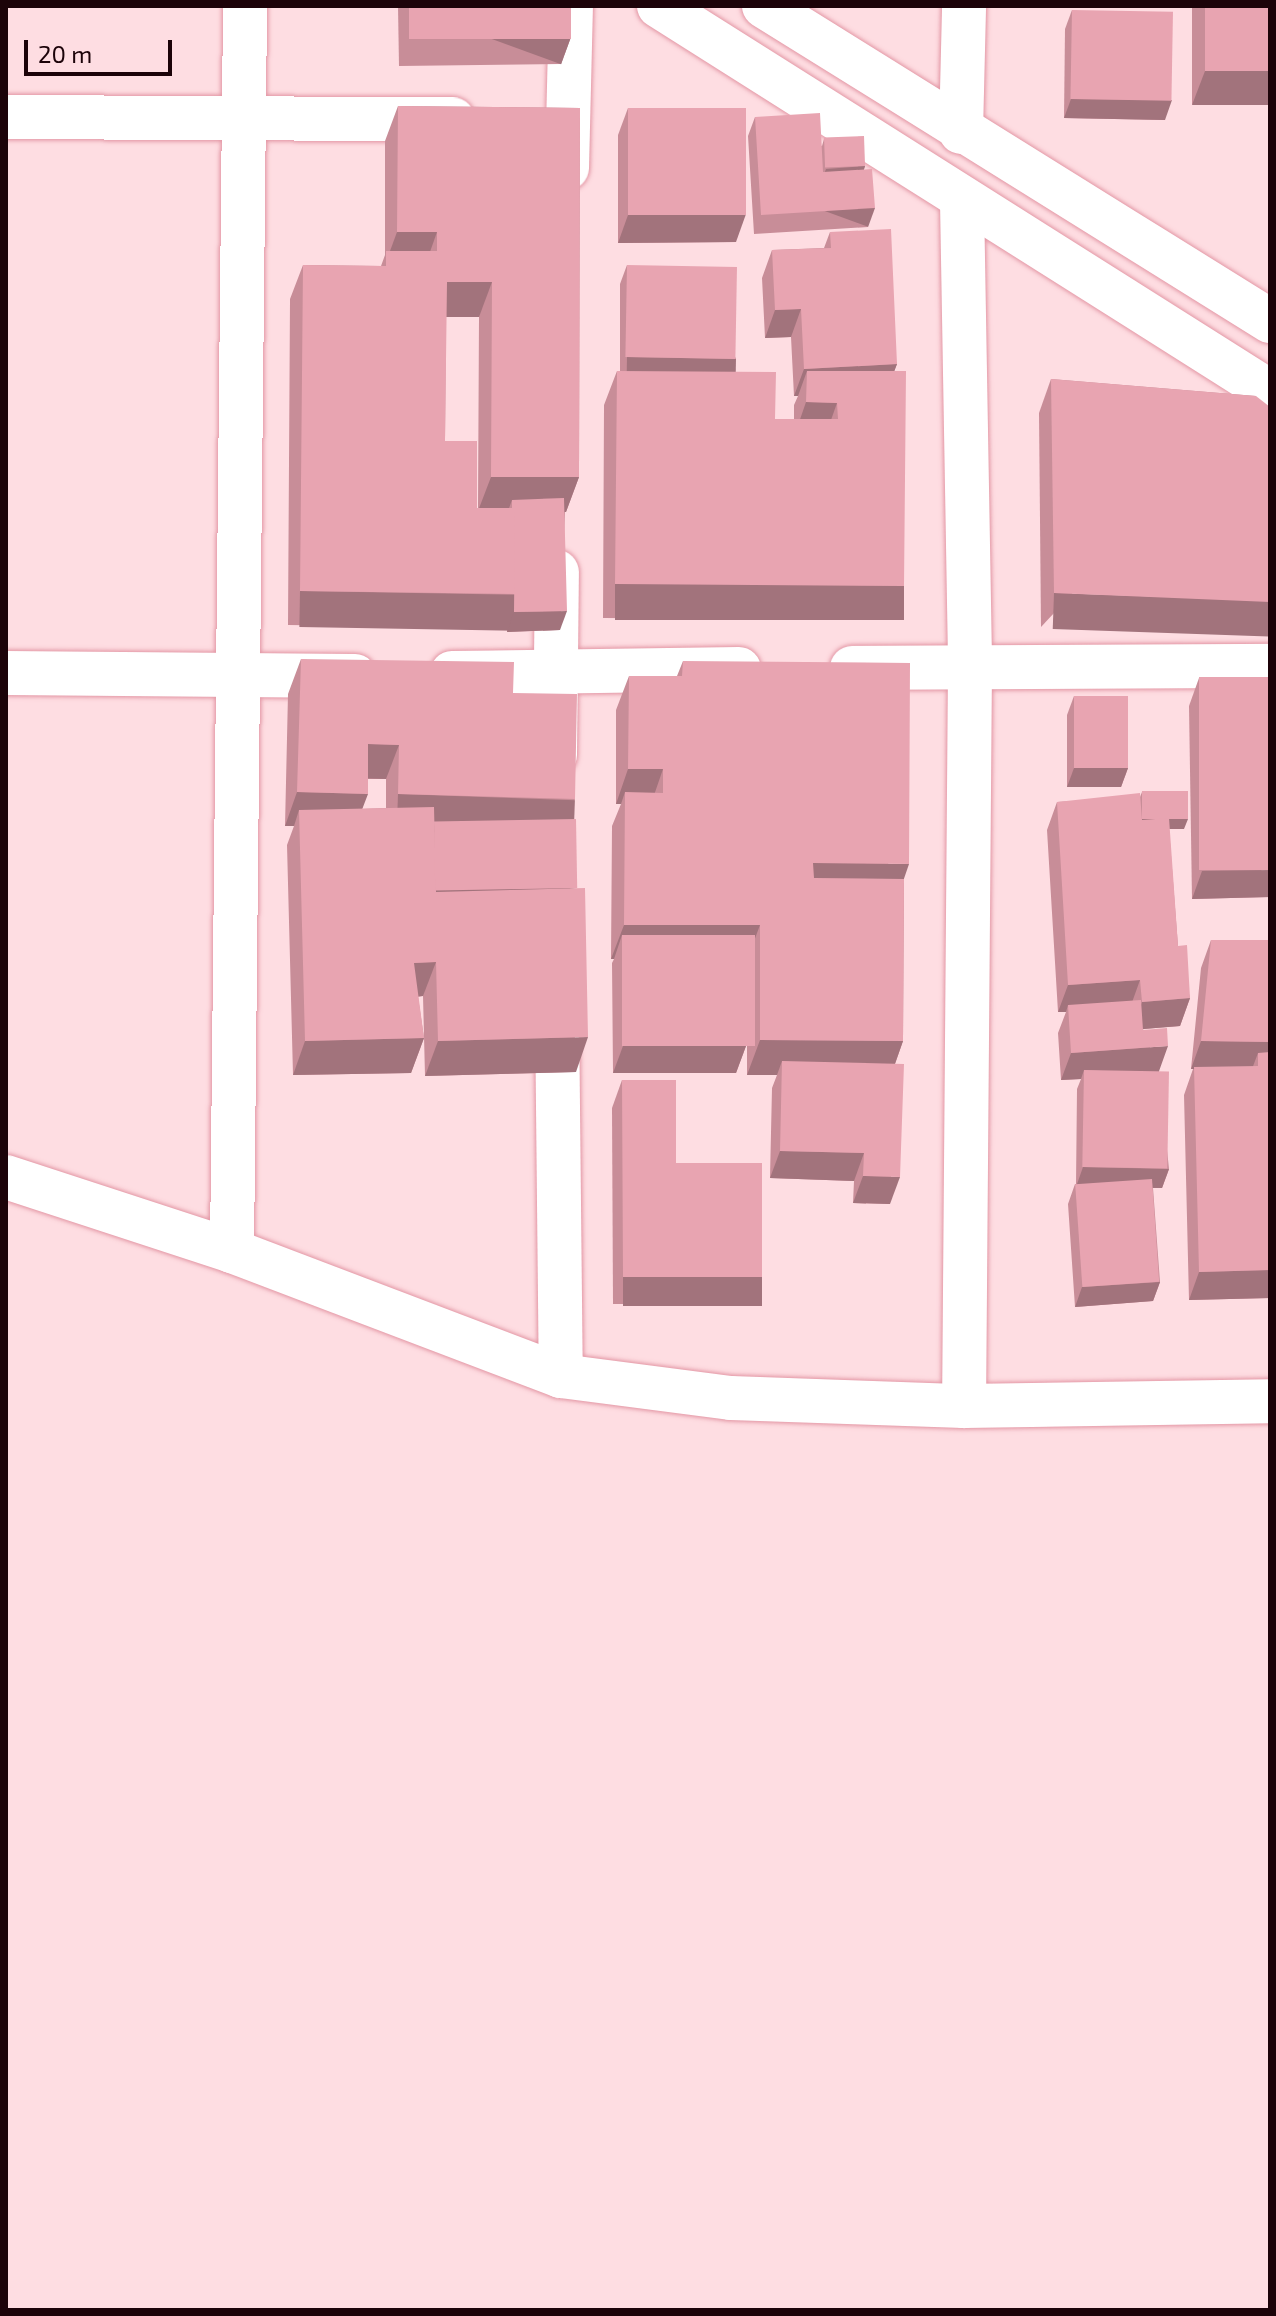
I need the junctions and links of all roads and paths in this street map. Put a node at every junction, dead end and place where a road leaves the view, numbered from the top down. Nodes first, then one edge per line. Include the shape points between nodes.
1 (245, 6) edge
2 (571, 6) edge
3 (659, 6) edge
4 (764, 6) edge
5 (964, 6) edge
6 (6, 117) edge
7 (244, 117) junction
8 (567, 121) junction
9 (961, 132) junction
10 (962, 201) junction
11 (567, 214) edge
12 (1270, 321) edge
13 (1270, 392) edge
14 (558, 529) edge
15 (970, 666) junction
16 (1270, 666) edge
17 (554, 671) junction
18 (6, 673) edge
19 (236, 679) junction
20 (555, 796) edge
21 (557, 968) edge
22 (6, 1177) edge
23 (232, 1251) junction
24 (561, 1376) junction
25 (1270, 1401) edge
26 (964, 1406) junction

1 - 7 street
2 - 8 street
3 - 10 street
4 - 9 street
5 - 9 street
6 - 7 street
7 - 8 street
7 - 19 street
8 - 11 street
9 - 12 street
10 - 13 street
10 - 15 street
14 - 17 street
15 - 16 street
15 - 17 street
15 - 26 street
17 - 19 street
17 - 20 street
18 - 19 street
19 - 23 street
21 - 24 street
22 - 23 street
23 - 24 street
24 - 26 street via 731,1398
25 - 26 street

